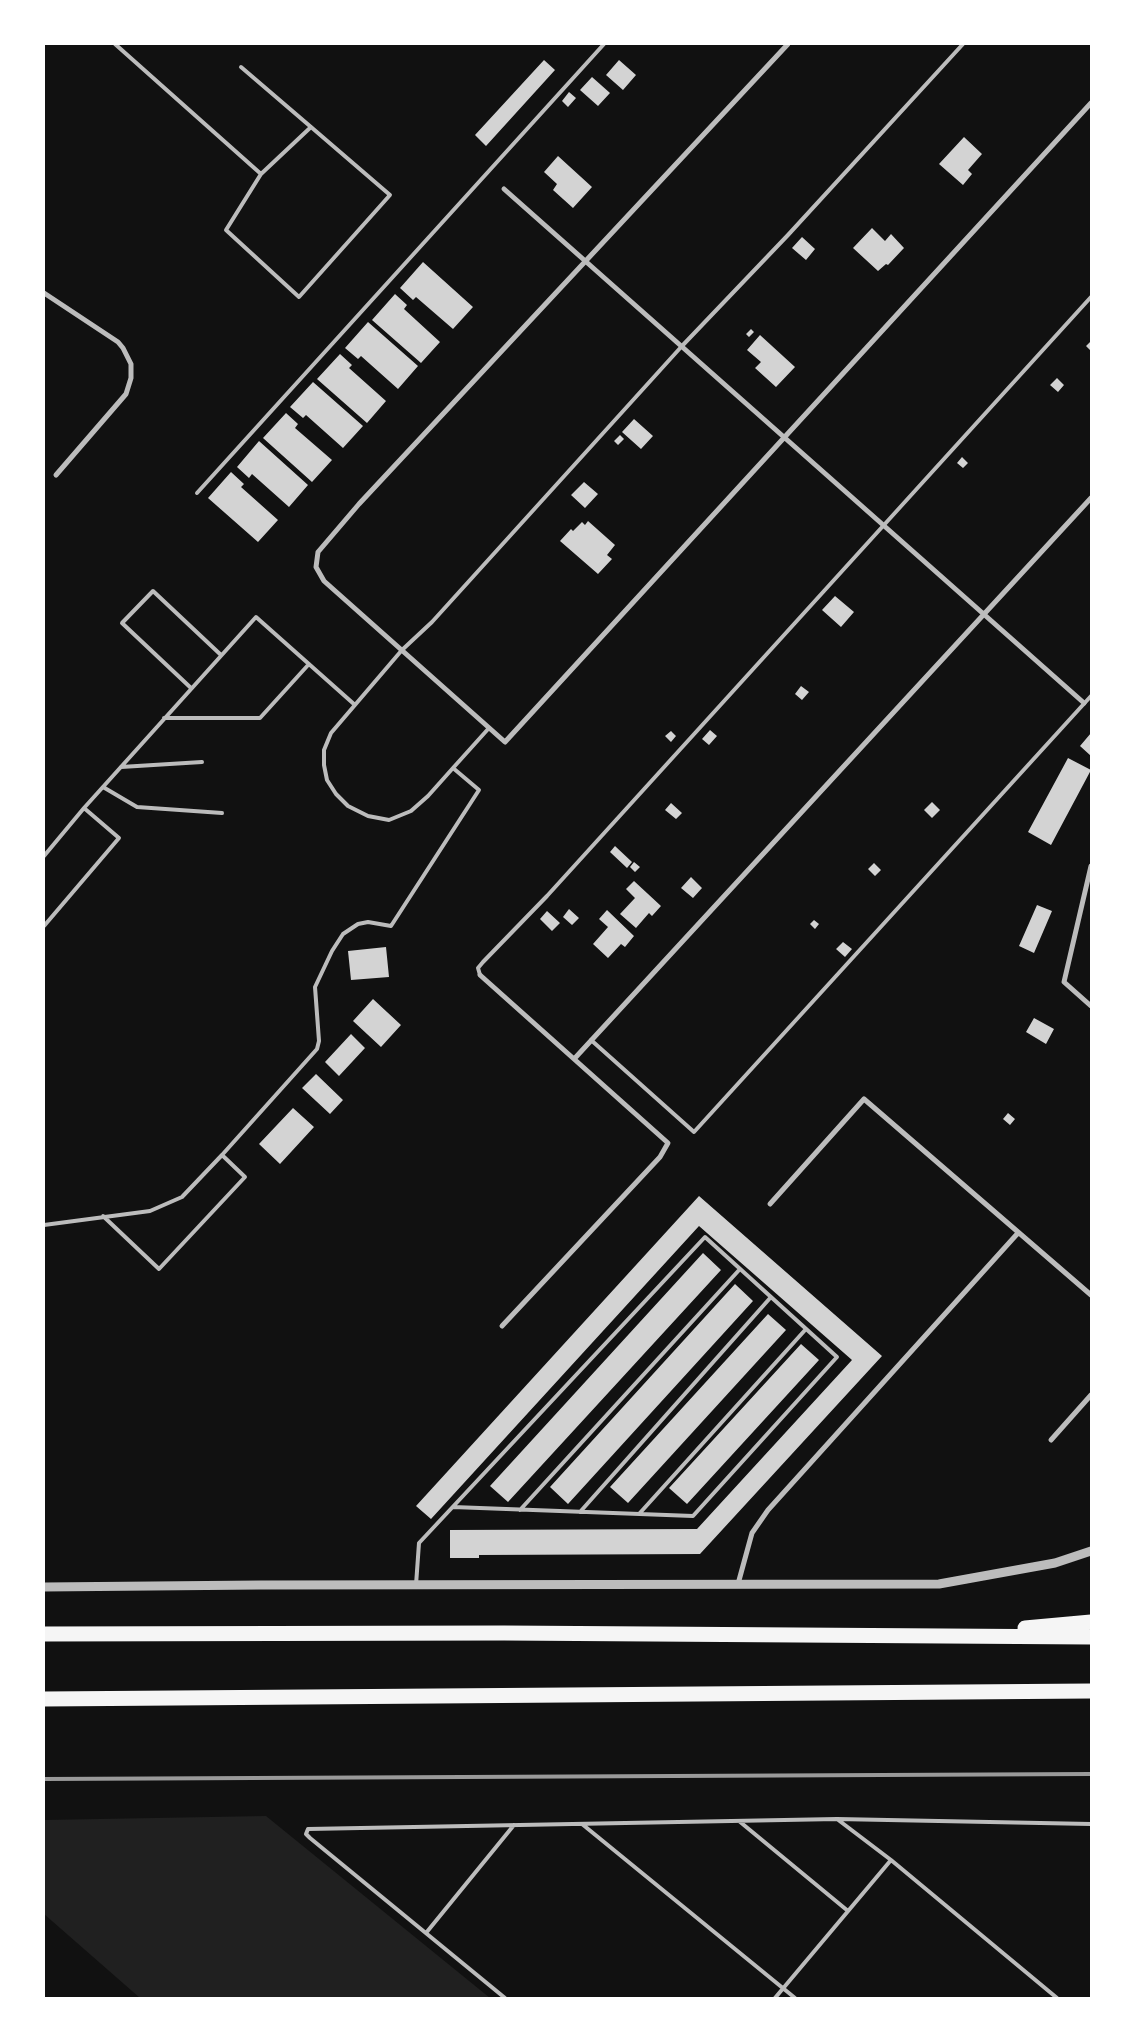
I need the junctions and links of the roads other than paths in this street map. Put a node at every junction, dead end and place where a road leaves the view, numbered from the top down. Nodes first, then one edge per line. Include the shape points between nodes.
1 (115, 44) edge
2 (604, 44) edge
3 (788, 44) edge
4 (963, 44) edge
5 (241, 68) dead end
6 (1091, 103) edge
7 (310, 127) junction
8 (261, 174) junction
9 (504, 188) dead end
10 (586, 261) junction
11 (44, 293) edge
12 (1091, 297) edge
13 (682, 346) junction
14 (785, 438) junction
15 (56, 475) dead end
16 (197, 493) dead end
17 (1091, 498) edge
18 (884, 526) junction
19 (985, 615) junction
20 (402, 650) junction
21 (221, 655) junction
22 (309, 664) junction
23 (191, 688) junction
24 (1091, 696) edge
25 (1084, 703) junction
26 (355, 705) junction
27 (164, 718) junction
28 (489, 728) junction
29 (202, 762) dead end
30 (121, 767) junction
31 (453, 768) junction
32 (103, 787) junction
33 (84, 808) junction
34 (222, 813) dead end
35 (44, 856) edge
36 (1091, 866) edge
37 (44, 926) edge
38 (480, 975) joint
39 (1091, 1006) edge
40 (591, 1040) junction
41 (574, 1058) junction
42 (222, 1155) junction
43 (770, 1204) dead end
44 (103, 1216) junction
45 (44, 1225) edge
46 (1018, 1233) junction
47 (740, 1269) junction
48 (1091, 1295) edge
49 (771, 1297) junction
50 (502, 1326) dead end
51 (806, 1329) junction
52 (1091, 1395) edge
53 (1052, 1440) dead end
54 (453, 1507) junction
55 (520, 1510) junction
56 (580, 1512) junction
57 (639, 1514) junction
58 (1091, 1551) edge
59 (738, 1584) junction
60 (416, 1585) junction
61 (44, 1587) edge
62 (1091, 1622) edge
63 (44, 1634) edge
64 (941, 1636) junction
65 (1091, 1637) edge
66 (1091, 1691) edge
67 (44, 1699) edge
68 (837, 1819) junction
69 (739, 1821) junction
70 (582, 1824) junction
71 (1091, 1824) edge
72 (514, 1825) junction
73 (891, 1860) junction
74 (848, 1911) junction
75 (426, 1933) junction
76 (783, 1988) junction
77 (506, 1998) edge
78 (775, 1998) edge
79 (795, 1998) edge
80 (1057, 1998) edge

1 - 8 lane
2 - 16 lane
3 - 10 street
4 - 13 lane
5 - 7 lane
6 - 14 street
7 - 8 lane
7 - 8 lane via 390,195 299,297 226,230
9 - 10 street
10 - 13 street
10 - 20 street via 318,552 316,567 324,580
11 - 15 street via 118,342 131,364 126,394
12 - 18 lane
13 - 14 street
13 - 20 lane via 432,622
14 - 18 street
14 - 28 street via 505,742
17 - 19 street
18 - 19 street
18 - 38 lane via 483,962 478,968
19 - 25 street
19 - 40 street
20 - 26 lane
20 - 28 street
21 - 22 lane via 256,617
21 - 23 lane
21 - 23 lane via 153,591 122,623
22 - 26 lane
22 - 27 lane via 260,718
23 - 27 lane
24 - 25 lane
25 - 40 lane via 694,1132
26 - 31 lane via 332,733 324,750 327,780 348,806 368,816 389,820 411,811
27 - 30 lane
28 - 31 lane
29 - 30 lane
30 - 32 lane
31 - 42 lane via 479,790 391,926 368,922 358,924 343,934 315,987 318,1049
32 - 33 lane
32 - 34 lane via 137,806
33 - 35 lane
33 - 37 lane via 119,838
36 - 39 street via 1064,982
38 - 41 street
40 - 41 street
41 - 50 street via 668,1143 660,1157
42 - 44 lane via 182,1196 150,1212
42 - 44 lane via 245,1177 159,1269
43 - 46 street via 864,1099
44 - 45 lane
46 - 48 street
46 - 59 street via 768,1510 752,1533
47 - 49 lane
47 - 54 lane via 705,1237
47 - 55 lane
49 - 51 lane
49 - 56 lane
51 - 57 lane
51 - 57 lane via 837,1357 693,1516
52 - 53 street
54 - 55 lane
54 - 60 lane via 419,1543
55 - 56 lane
56 - 57 lane
58 - 59 street via 1055,1563 938,1584
59 - 60 street
60 - 61 street
62 - 64 highway
63 - 64 highway
64 - 65 highway
66 - 67 highway
68 - 69 lane
68 - 71 lane
68 - 73 lane
69 - 70 lane
69 - 74 lane
70 - 72 lane
70 - 76 lane
72 - 75 lane
72 - 75 lane via 308,1829 306,1834 310,1838
73 - 74 lane
73 - 80 lane
74 - 76 lane
75 - 77 lane
76 - 78 lane
76 - 79 lane

